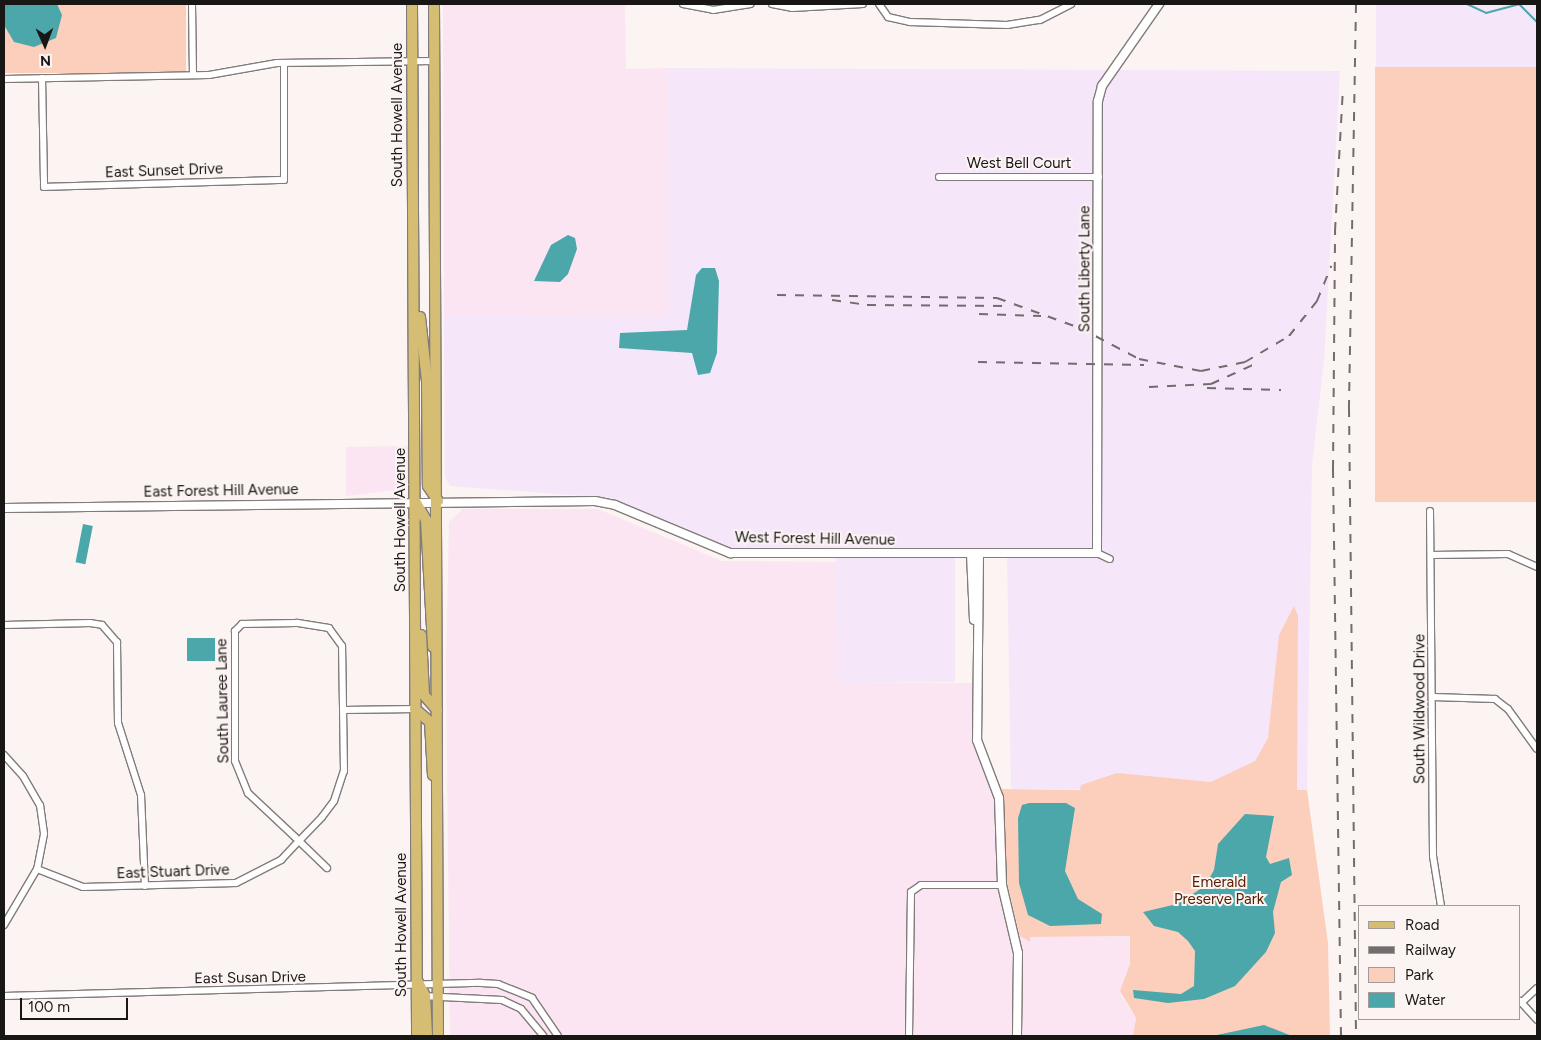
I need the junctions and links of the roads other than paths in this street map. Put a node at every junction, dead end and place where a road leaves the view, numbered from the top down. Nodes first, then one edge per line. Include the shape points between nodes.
1 (192, 4) edge
2 (412, 4) edge
3 (434, 4) edge
4 (683, 4) edge
5 (751, 4) edge
6 (772, 4) edge
7 (862, 4) edge
8 (879, 4) edge
9 (1071, 4) edge
10 (1159, 4) edge
11 (434, 60) junction
12 (412, 61) junction
13 (284, 63) junction
14 (193, 76) junction
15 (4, 78) edge
16 (42, 78) junction
17 (939, 177) dead end
18 (1099, 177) junction
19 (415, 282) junction
20 (415, 501) junction
21 (438, 501) junction
22 (4, 508) edge
23 (1430, 511) dead end
24 (1097, 553) junction
25 (975, 554) junction
26 (1431, 555) junction
27 (1110, 558) dead end
28 (1537, 567) edge
29 (416, 602) junction
30 (4, 625) edge
31 (237, 626) joint
32 (438, 678) junction
33 (1434, 697) junction
34 (415, 709) junction
35 (345, 710) junction
36 (437, 710) junction
37 (1537, 749) edge
38 (4, 755) edge
39 (438, 796) junction
40 (300, 841) junction
41 (327, 868) dead end
42 (37, 869) junction
43 (1002, 884) junction
44 (145, 886) junction
45 (1441, 905) edge
46 (4, 925) edge
47 (418, 982) junction
48 (438, 982) junction
49 (406, 987) junction
50 (1537, 988) edge
51 (4, 996) edge
52 (421, 996) junction
53 (438, 996) junction
54 (1521, 1002) edge
55 (1537, 1020) edge
56 (417, 1036) edge
57 (426, 1036) edge
58 (438, 1036) edge
59 (544, 1036) edge
60 (558, 1036) edge
61 (909, 1036) edge
62 (1017, 1036) edge

1 - 14 street
2 - 12 main road, South Howell Avenue
3 - 11 main road
4 - 5 street via 713,10
6 - 7 street via 792,8
8 - 9 street via 888,18 910,22 1007,25 1040,20
10 - 18 street, South Liberty Lane via 1102,86
11 - 12 street
11 - 21 main road
12 - 13 street
12 - 19 main road, South Howell Avenue
13 - 14 street
13 - 16 street, East Sunset Drive via 284,180 44,186
14 - 16 street
15 - 16 street
17 - 18 street, West Bell Court
18 - 24 street, South Liberty Lane
19 - 20 main road, South Howell Avenue
19 - 21 main road via 427,381 428,486
20 - 21 street, East Forest Hill Avenue
20 - 22 street, East Forest Hill Avenue
20 - 29 main road, South Howell Avenue
20 - 32 main road via 426,520 428,609
21 - 25 street, West Forest Hill Avenue via 606,503 730,553
21 - 32 main road
23 - 26 street, South Wildwood Drive
24 - 25 street, West Forest Hill Avenue
24 - 27 street, West Forest Hill Avenue
25 - 43 street via 971,606 977,632 977,740 999,798
26 - 28 street via 1508,554
26 - 33 street, South Wildwood Drive
29 - 34 main road, South Howell Avenue
29 - 36 main road via 424,695
30 - 44 street via 90,623 111,632 118,655 120,732 142,806
31 - 35 street, East Stuart Drive via 296,623 329,628 342,646
31 - 40 street, South Lauree Lane via 238,774 248,793
32 - 36 main road
33 - 37 street via 1481,697 1502,703
33 - 45 street, South Wildwood Drive via 1433,864
34 - 35 street
34 - 39 main road via 430,722 430,762
34 - 47 main road, South Howell Avenue
35 - 40 street, East Stuart Drive via 343,782 334,801
36 - 39 main road
38 - 42 street via 23,776 40,805 44,834
39 - 48 main road
40 - 41 street, South Lauree Lane
40 - 44 street, East Stuart Drive via 269,870 236,883
42 - 44 street, East Stuart Drive via 83,887
42 - 46 street
43 - 61 street via 921,885 911,892
43 - 62 street via 1018,953
47 - 48 street
47 - 49 street, East Susan Drive
47 - 52 main road
48 - 53 main road
48 - 60 street via 498,984 516,990 543,1010
49 - 51 street, East Susan Drive
49 - 52 street
50 - 54 street
52 - 53 street
52 - 56 main road, South Howell Avenue
52 - 57 main road
53 - 58 main road
53 - 59 street via 490,997 512,1004 533,1020
54 - 55 street

